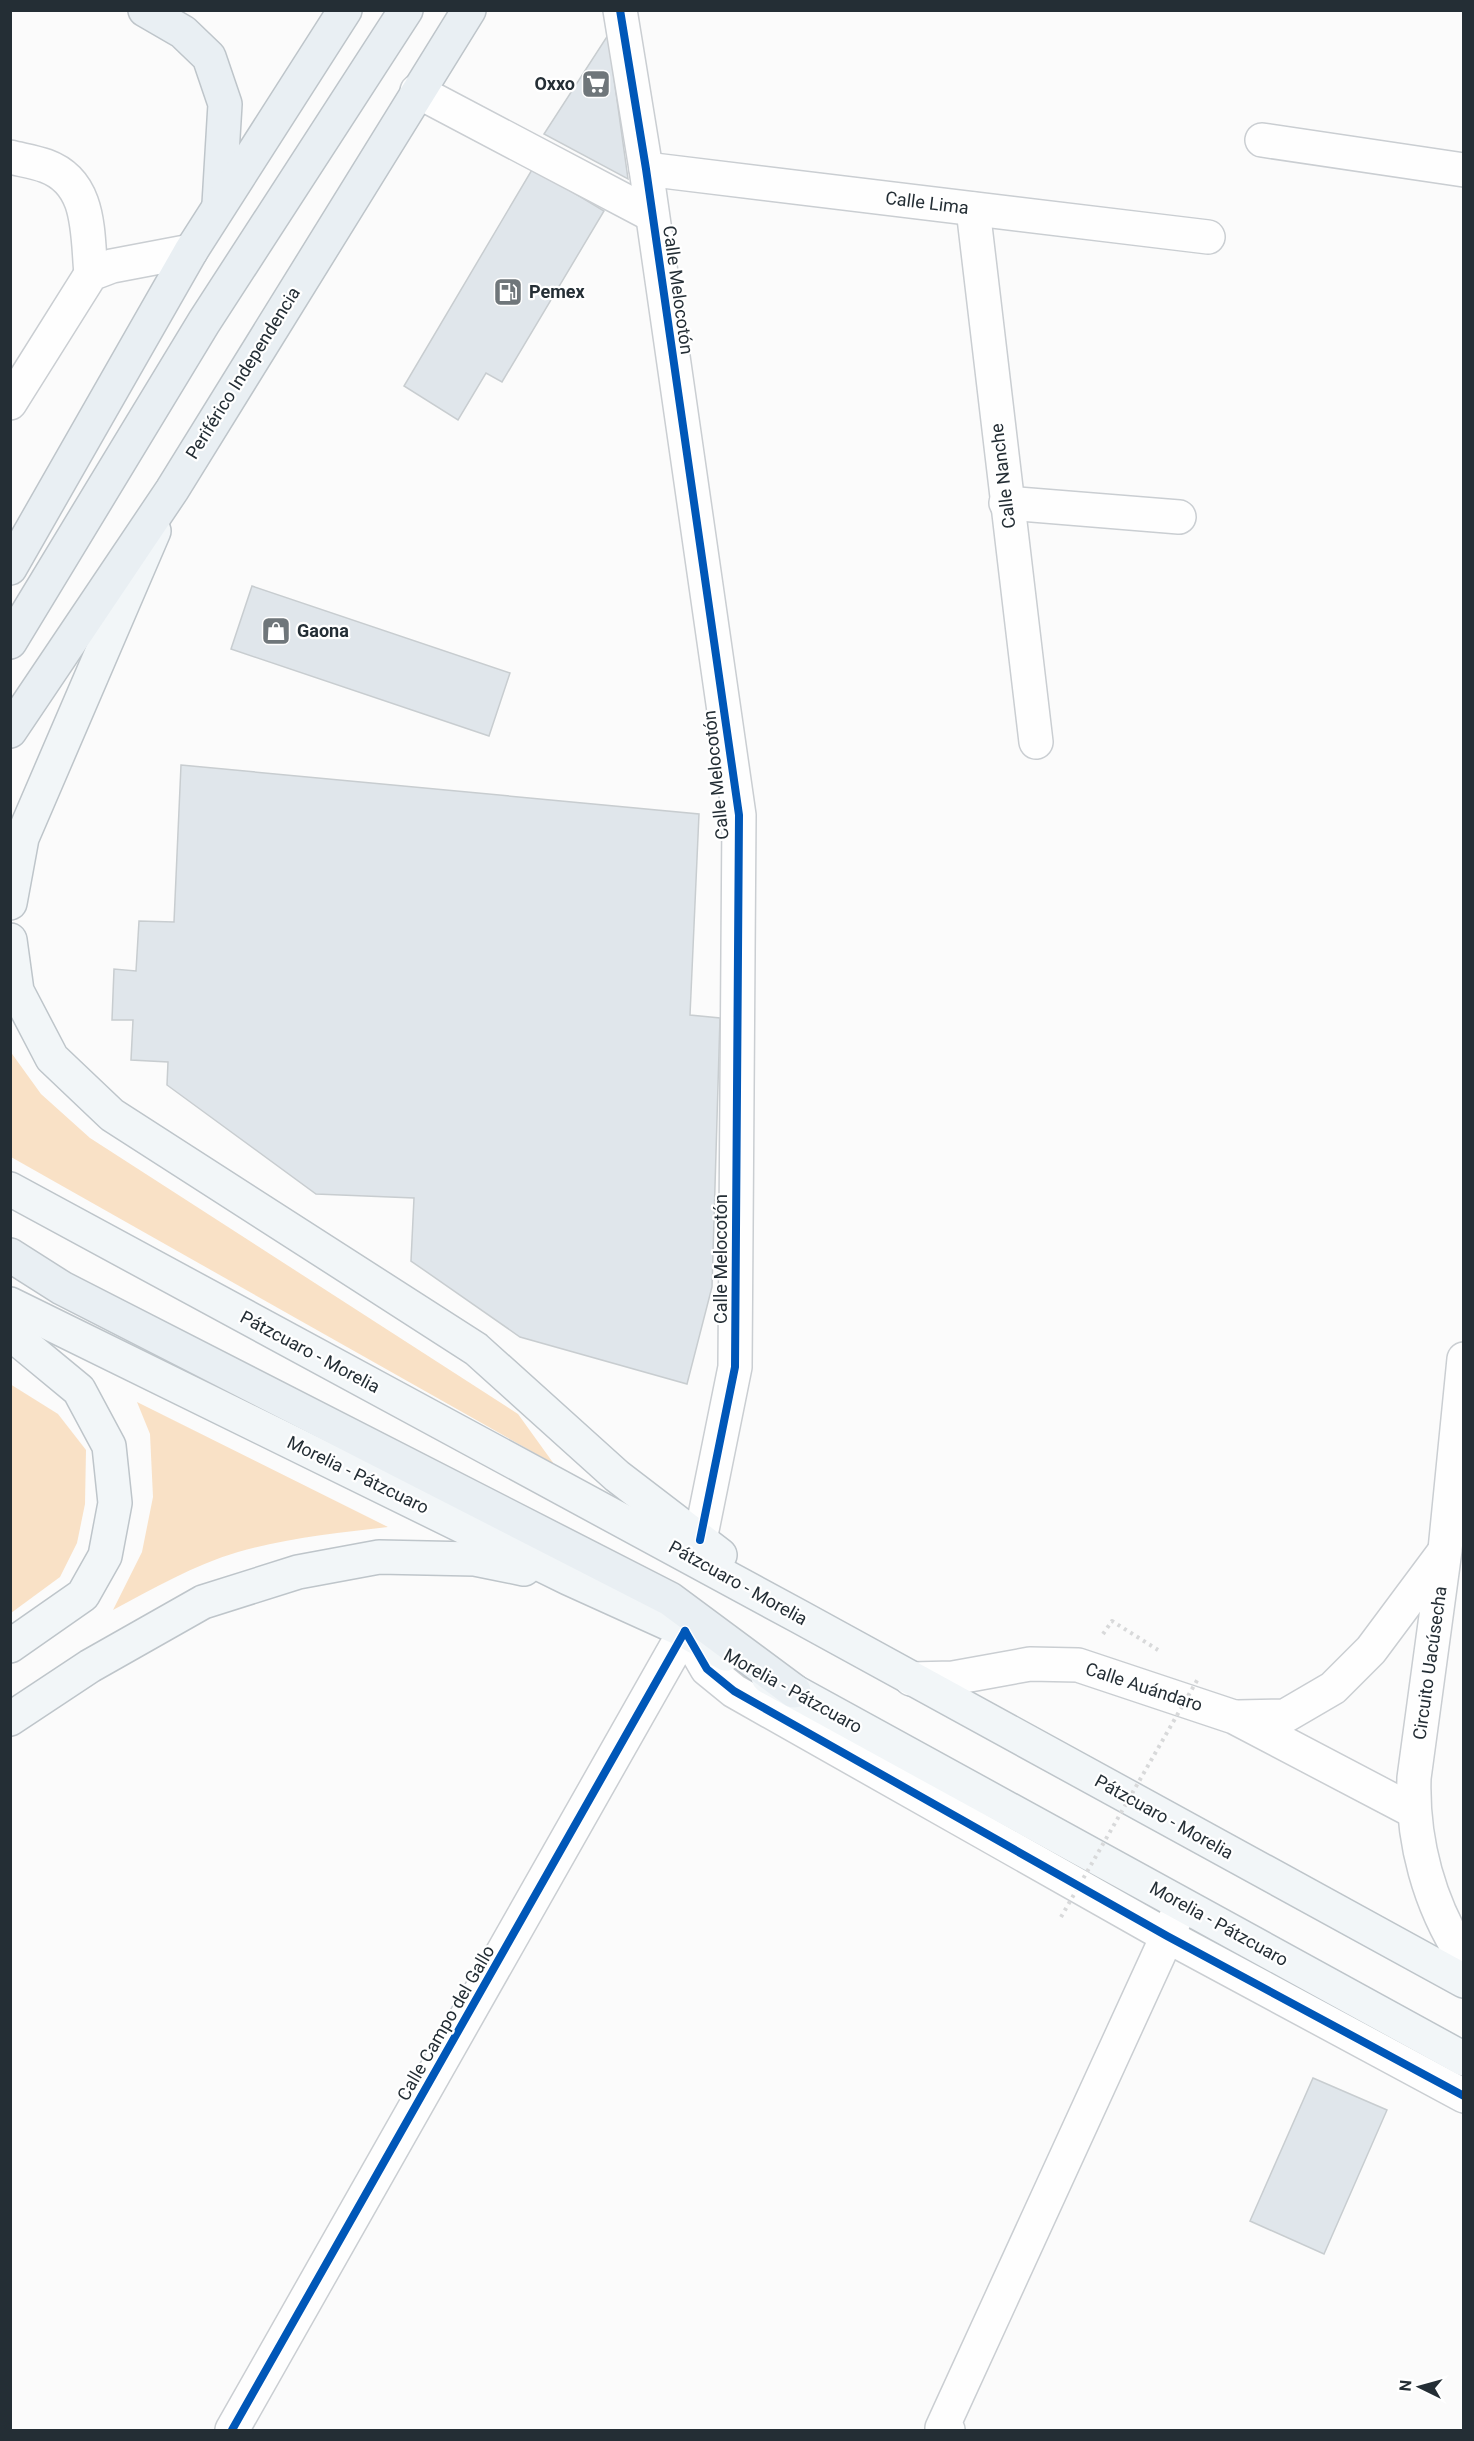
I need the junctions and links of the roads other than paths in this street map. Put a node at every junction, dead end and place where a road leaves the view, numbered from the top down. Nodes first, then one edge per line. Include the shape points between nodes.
1 (145, 10) edge
2 (345, 10) edge
3 (406, 10) edge
4 (469, 10) edge
5 (620, 10) edge
6 (417, 91) junction
7 (1262, 140) dead end
8 (10, 157) edge
9 (646, 169) junction
10 (1464, 170) edge
11 (219, 207) junction
12 (973, 209) junction
13 (652, 215) junction
14 (1208, 237) dead end
15 (191, 251) junction
16 (91, 274) junction
17 (14, 393) edge
18 (172, 490) junction
19 (1006, 502) junction
20 (1179, 517) dead end
21 (10, 568) edge
22 (10, 642) edge
23 (10, 731) edge
24 (1036, 742) dead end
25 (10, 903) edge
26 (10, 940) edge
27 (10, 1189) edge
28 (10, 1255) edge
29 (10, 1304) edge
30 (10, 1333) edge
31 (1464, 1359) edge
32 (700, 1540) junction
33 (1454, 1551) edge
34 (568, 1578) junction
35 (800, 1617) junction
36 (685, 1631) junction
37 (10, 1646) edge
38 (911, 1679) junction
39 (794, 1691) junction
40 (1234, 1717) junction
41 (10, 1719) edge
42 (1413, 1811) junction
43 (1182, 1904) junction
44 (1167, 1936) junction
45 (1464, 1958) edge
46 (1464, 1981) edge
47 (1464, 2059) edge
48 (1464, 2096) edge
49 (232, 2430) edge
50 (948, 2430) edge

1 - 11 highway via 183,32 209,57 225,104
2 - 11 highway
3 - 22 highway via 287,191
4 - 6 highway, Periférico Independencia
5 - 9 street, Calle Melocotón
6 - 13 street
6 - 18 highway, Periférico Independencia
7 - 10 street
8 - 16 street via 48,167 70,181 84,202
9 - 12 street, Calle Lima
9 - 13 street, Calle Melocotón
11 - 15 highway
12 - 14 street, Calle Lima
12 - 19 street, Calle Nanche
13 - 32 street, Calle Melocotón via 739,815 735,1367
15 - 16 street via 112,266
15 - 21 highway
16 - 17 street
18 - 23 highway, Periférico Independencia
18 - 25 main road via 22,838
19 - 20 street
19 - 24 street, Calle Nanche
26 - 32 main road via 17,991 52,1058 112,1115 476,1349 617,1476
27 - 35 main road, Pátzcuaro - Morelia
28 - 39 highway via 62,1288 669,1599
29 - 34 main road, Morelia - Pátzcuaro
30 - 37 main road via 79,1390 109,1446 115,1503 105,1556 83,1595
31 - 33 street, Circuito Uacúsecha
32 - 35 main road
33 - 40 street, Calle Auándaro via 1371,1650 1333,1688 1285,1716
33 - 42 street, Circuito Uacúsecha via 1414,1778
34 - 36 main road, Morelia - Pátzcuaro
34 - 41 main road via 475,1559 379,1557 298,1572 203,1602 90,1666
35 - 38 main road, Pátzcuaro - Morelia
36 - 39 main road, Morelia - Pátzcuaro
36 - 44 street via 707,1669 734,1690
36 - 49 street, Calle Campo del Gallo
38 - 40 street, Calle Auándaro via 953,1678 1030,1664 1078,1665
38 - 46 main road, Pátzcuaro - Morelia
39 - 43 main road, Morelia - Pátzcuaro
40 - 42 street, Calle Auándaro
42 - 45 street, Circuito Uacúsecha via 1421,1864 1448,1934
43 - 44 street
43 - 47 main road, Morelia - Pátzcuaro
44 - 48 street
44 - 50 street via 942,2428

